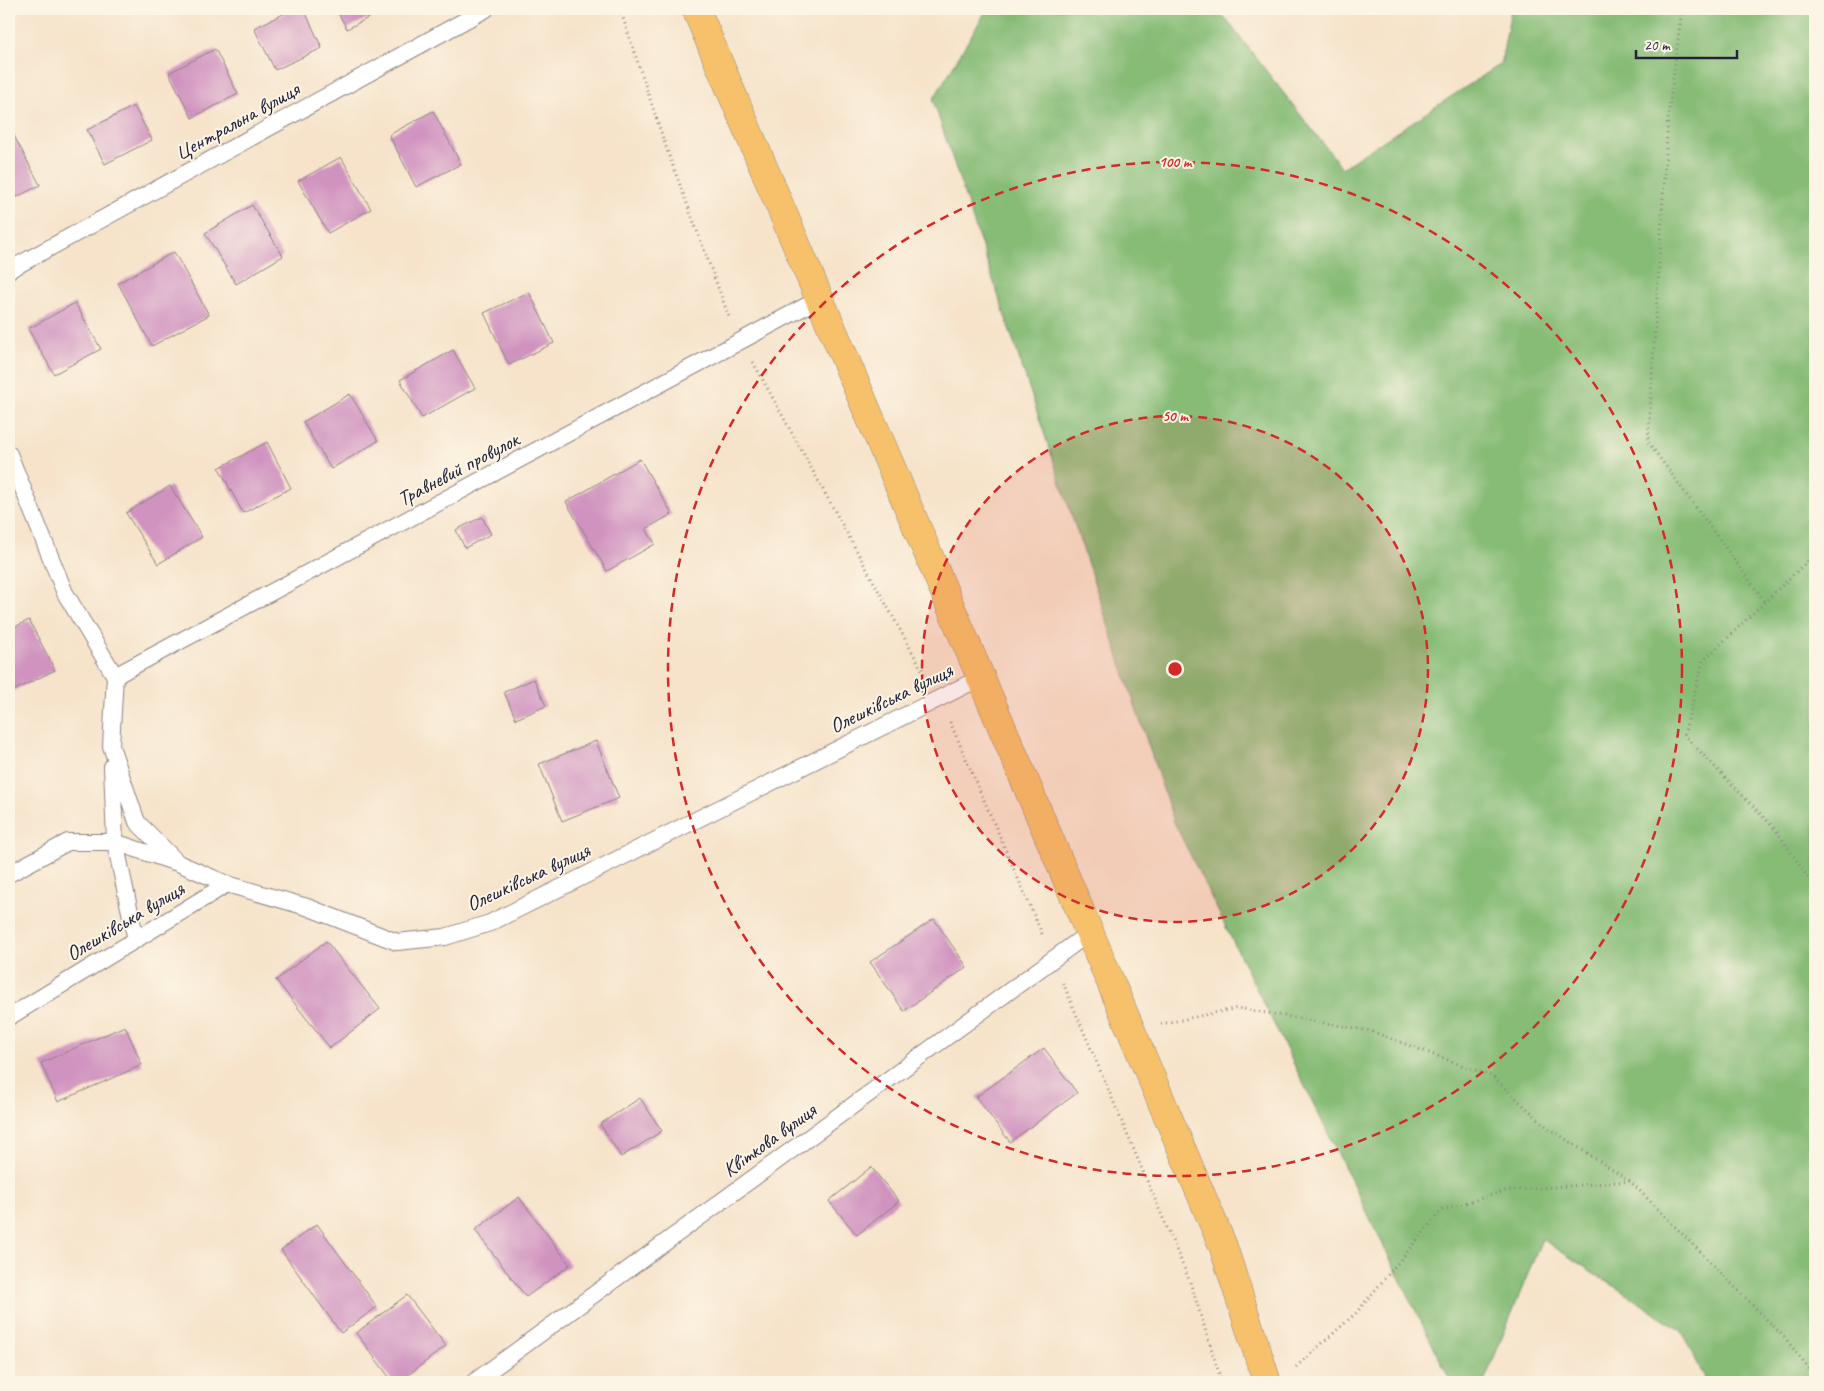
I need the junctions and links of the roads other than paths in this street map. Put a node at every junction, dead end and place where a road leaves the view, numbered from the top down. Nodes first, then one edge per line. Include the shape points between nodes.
1 (486, 9) edge
2 (696, 9) edge
3 (9, 270) edge
4 (819, 299) junction
5 (9, 454) edge
6 (115, 676) junction
7 (980, 678) junction
8 (111, 746) junction
9 (115, 842) junction
10 (178, 863) junction
11 (9, 874) edge
12 (227, 884) junction
13 (1089, 933) junction
14 (136, 940) junction
15 (9, 1017) edge
16 (474, 1382) edge
17 (1267, 1382) edge

1 - 3 lane, Центральна вулиця
2 - 4 main road
4 - 6 lane, Травневий провулок
4 - 7 main road
5 - 6 lane via 65,593
6 - 8 lane
7 - 12 lane, Олешківська вулиця via 490,923 445,936 397,942 307,907
7 - 13 main road
8 - 9 lane
8 - 10 lane via 136,822
9 - 10 lane
9 - 11 lane via 68,842
9 - 14 lane
10 - 12 lane
12 - 14 lane, Олешківська вулиця
13 - 16 lane, Квіткова вулиця
13 - 17 main road via 1223,1246
14 - 15 lane, Олешківська вулиця

